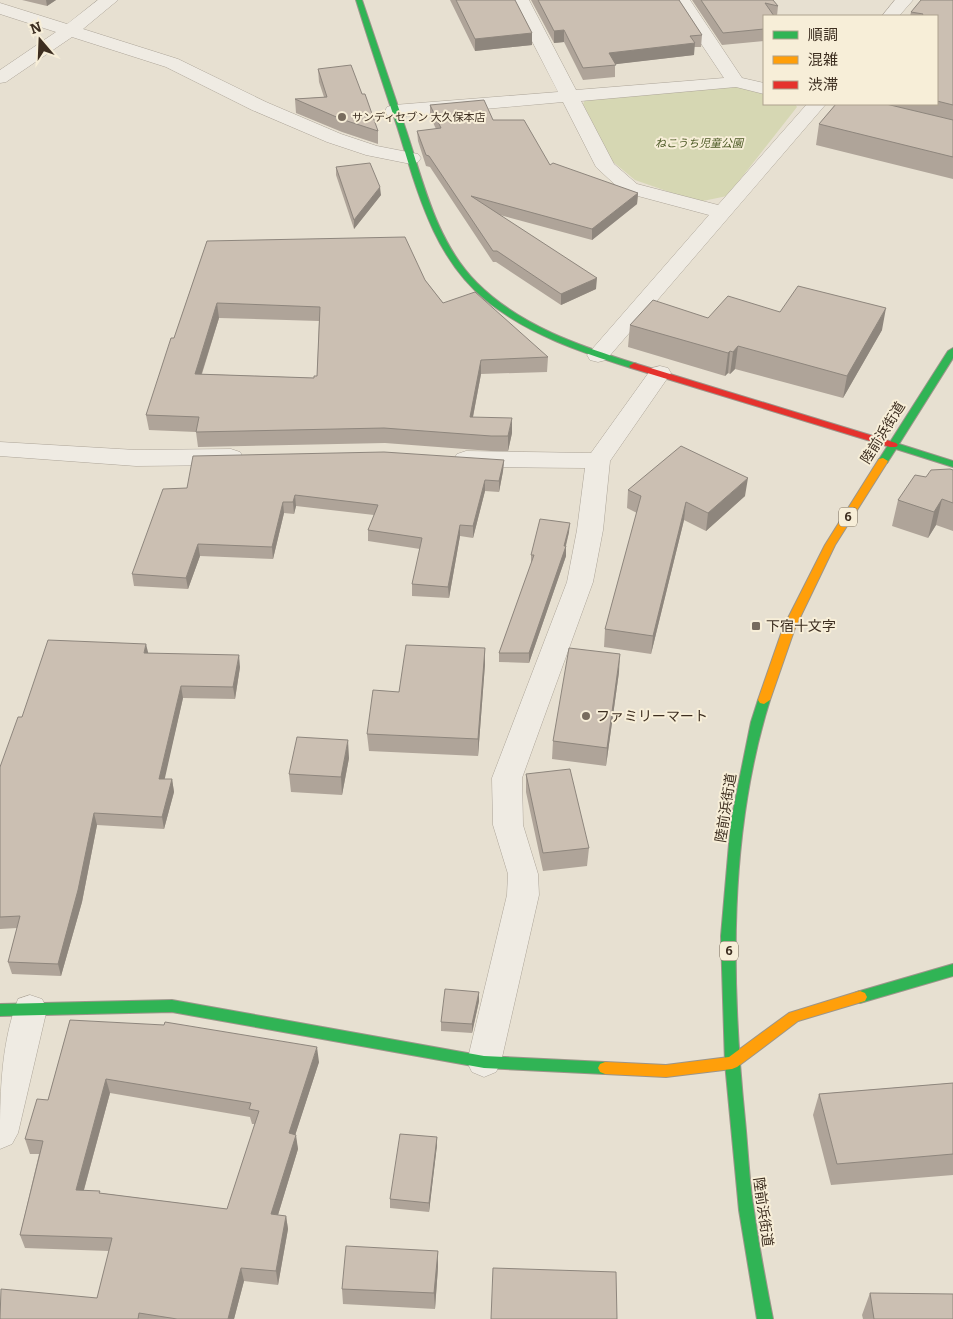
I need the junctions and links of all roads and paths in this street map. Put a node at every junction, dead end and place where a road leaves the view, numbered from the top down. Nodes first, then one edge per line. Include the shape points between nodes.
1 (109, 0) edge
2 (359, 0) edge
3 (520, 0) edge
4 (681, 0) edge
5 (904, 0) edge
6 (0, 8) edge
7 (891, 15) edge
8 (70, 30) junction
9 (0, 78) edge
10 (736, 82) junction
11 (763, 88) edge
12 (570, 96) junction
13 (816, 105) edge
14 (394, 111) junction
15 (411, 158) junction
16 (722, 212) junction
17 (953, 351) edge
18 (598, 355) junction
19 (660, 373) junction
20 (893, 445) junction
21 (0, 449) edge
22 (255, 457) edge
23 (443, 458) edge
24 (598, 461) junction
25 (953, 464) edge
26 (953, 970) edge
27 (15, 1009) edge
28 (484, 1062) junction
29 (732, 1063) junction
30 (0, 1133) edge
31 (766, 1319) edge

1 - 8 street
2 - 14 main road
3 - 12 street
4 - 10 street
5 - 7 street
6 - 8 street
8 - 9 street
8 - 15 street via 172,63 334,138 373,151
10 - 11 street
10 - 12 street
12 - 14 street
12 - 16 street via 606,168 630,188
13 - 16 street
14 - 15 main road
15 - 18 main road via 431,217 445,245 480,290 508,312 545,333
16 - 18 street
17 - 20 main road, 陸前浜街道 / 6
18 - 19 main road
19 - 20 main road
19 - 24 street
20 - 25 main road
20 - 29 main road, 陸前浜街道 / 6 via 830,545 789,628 757,722 737,821 728,936
21 - 22 street via 136,458
23 - 24 street
24 - 28 street via 580,582 508,778 508,825 523,874 524,895
26 - 29 main road via 794,1017
27 - 28 main road via 172,1006
27 - 30 street
28 - 29 main road via 666,1070
29 - 31 main road, 陸前浜街道 / 6 via 746,1210

